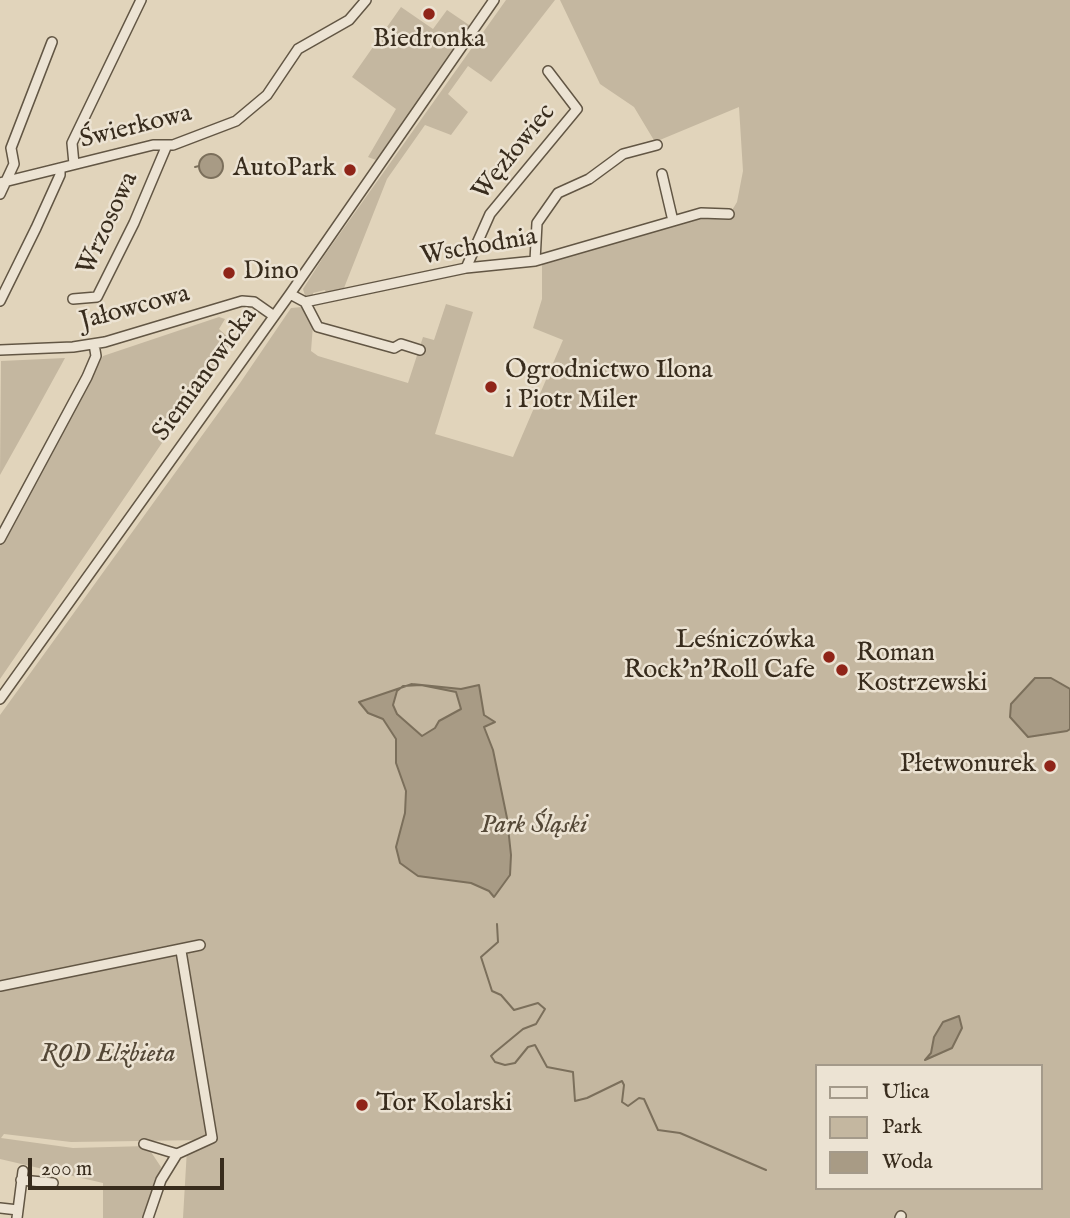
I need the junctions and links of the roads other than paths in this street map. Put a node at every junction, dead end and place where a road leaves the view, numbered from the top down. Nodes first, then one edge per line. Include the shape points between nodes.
1 (141, 0) edge
2 (366, 0) edge
3 (492, 1) edge
4 (52, 42) dead end
5 (548, 71) dead end
6 (167, 145) junction
7 (657, 145) dead end
8 (74, 164) junction
9 (60, 168) junction
10 (663, 174) dead end
11 (3, 182) edge
12 (0, 194) edge
13 (729, 214) dead end
14 (673, 220) junction
15 (536, 261) junction
16 (466, 268) junction
17 (290, 294) junction
18 (72, 299) dead end
19 (0, 301) edge
20 (305, 302) junction
21 (274, 316) junction
22 (94, 344) junction
23 (0, 350) edge
24 (420, 350) dead end
25 (0, 539) edge
26 (0, 699) edge
27 (200, 945) dead end
28 (181, 951) junction
29 (0, 986) edge
30 (144, 1144) dead end
31 (177, 1154) junction
32 (53, 1183) dead end
33 (0, 1208) edge
34 (18, 1214) edge
35 (148, 1218) edge

1 - 8 street via 72,143
2 - 6 street, Świerkowa via 349,20 298,49 250,110 223,126
3 - 17 street, Siemianowicka
4 - 11 street via 11,148 14,164
5 - 16 street, Węzłowiec via 576,111 490,214
6 - 8 street, Świerkowa
6 - 18 street, Wrzosowa via 97,297
7 - 15 street via 623,154 589,179 558,193 537,223
8 - 9 street, Świerkowa
9 - 11 street, Świerkowa
9 - 19 street
10 - 14 street
11 - 12 street
13 - 14 street, Wschodnia via 701,213
14 - 15 street, Wschodnia
15 - 16 street, Wschodnia
16 - 20 street, Wschodnia
17 - 20 street
17 - 21 street, Siemianowicka
20 - 24 street via 318,327 394,348 401,344
21 - 22 street, Jałowcowa via 257,303 242,301
21 - 26 street, Siemianowicka
22 - 23 street, Jałowcowa
22 - 25 street via 91,368
27 - 28 street
28 - 29 street
28 - 31 street via 213,1133 210,1140
30 - 31 street
31 - 35 street via 161,1180
32 - 34 street via 22,1176
33 - 34 street

